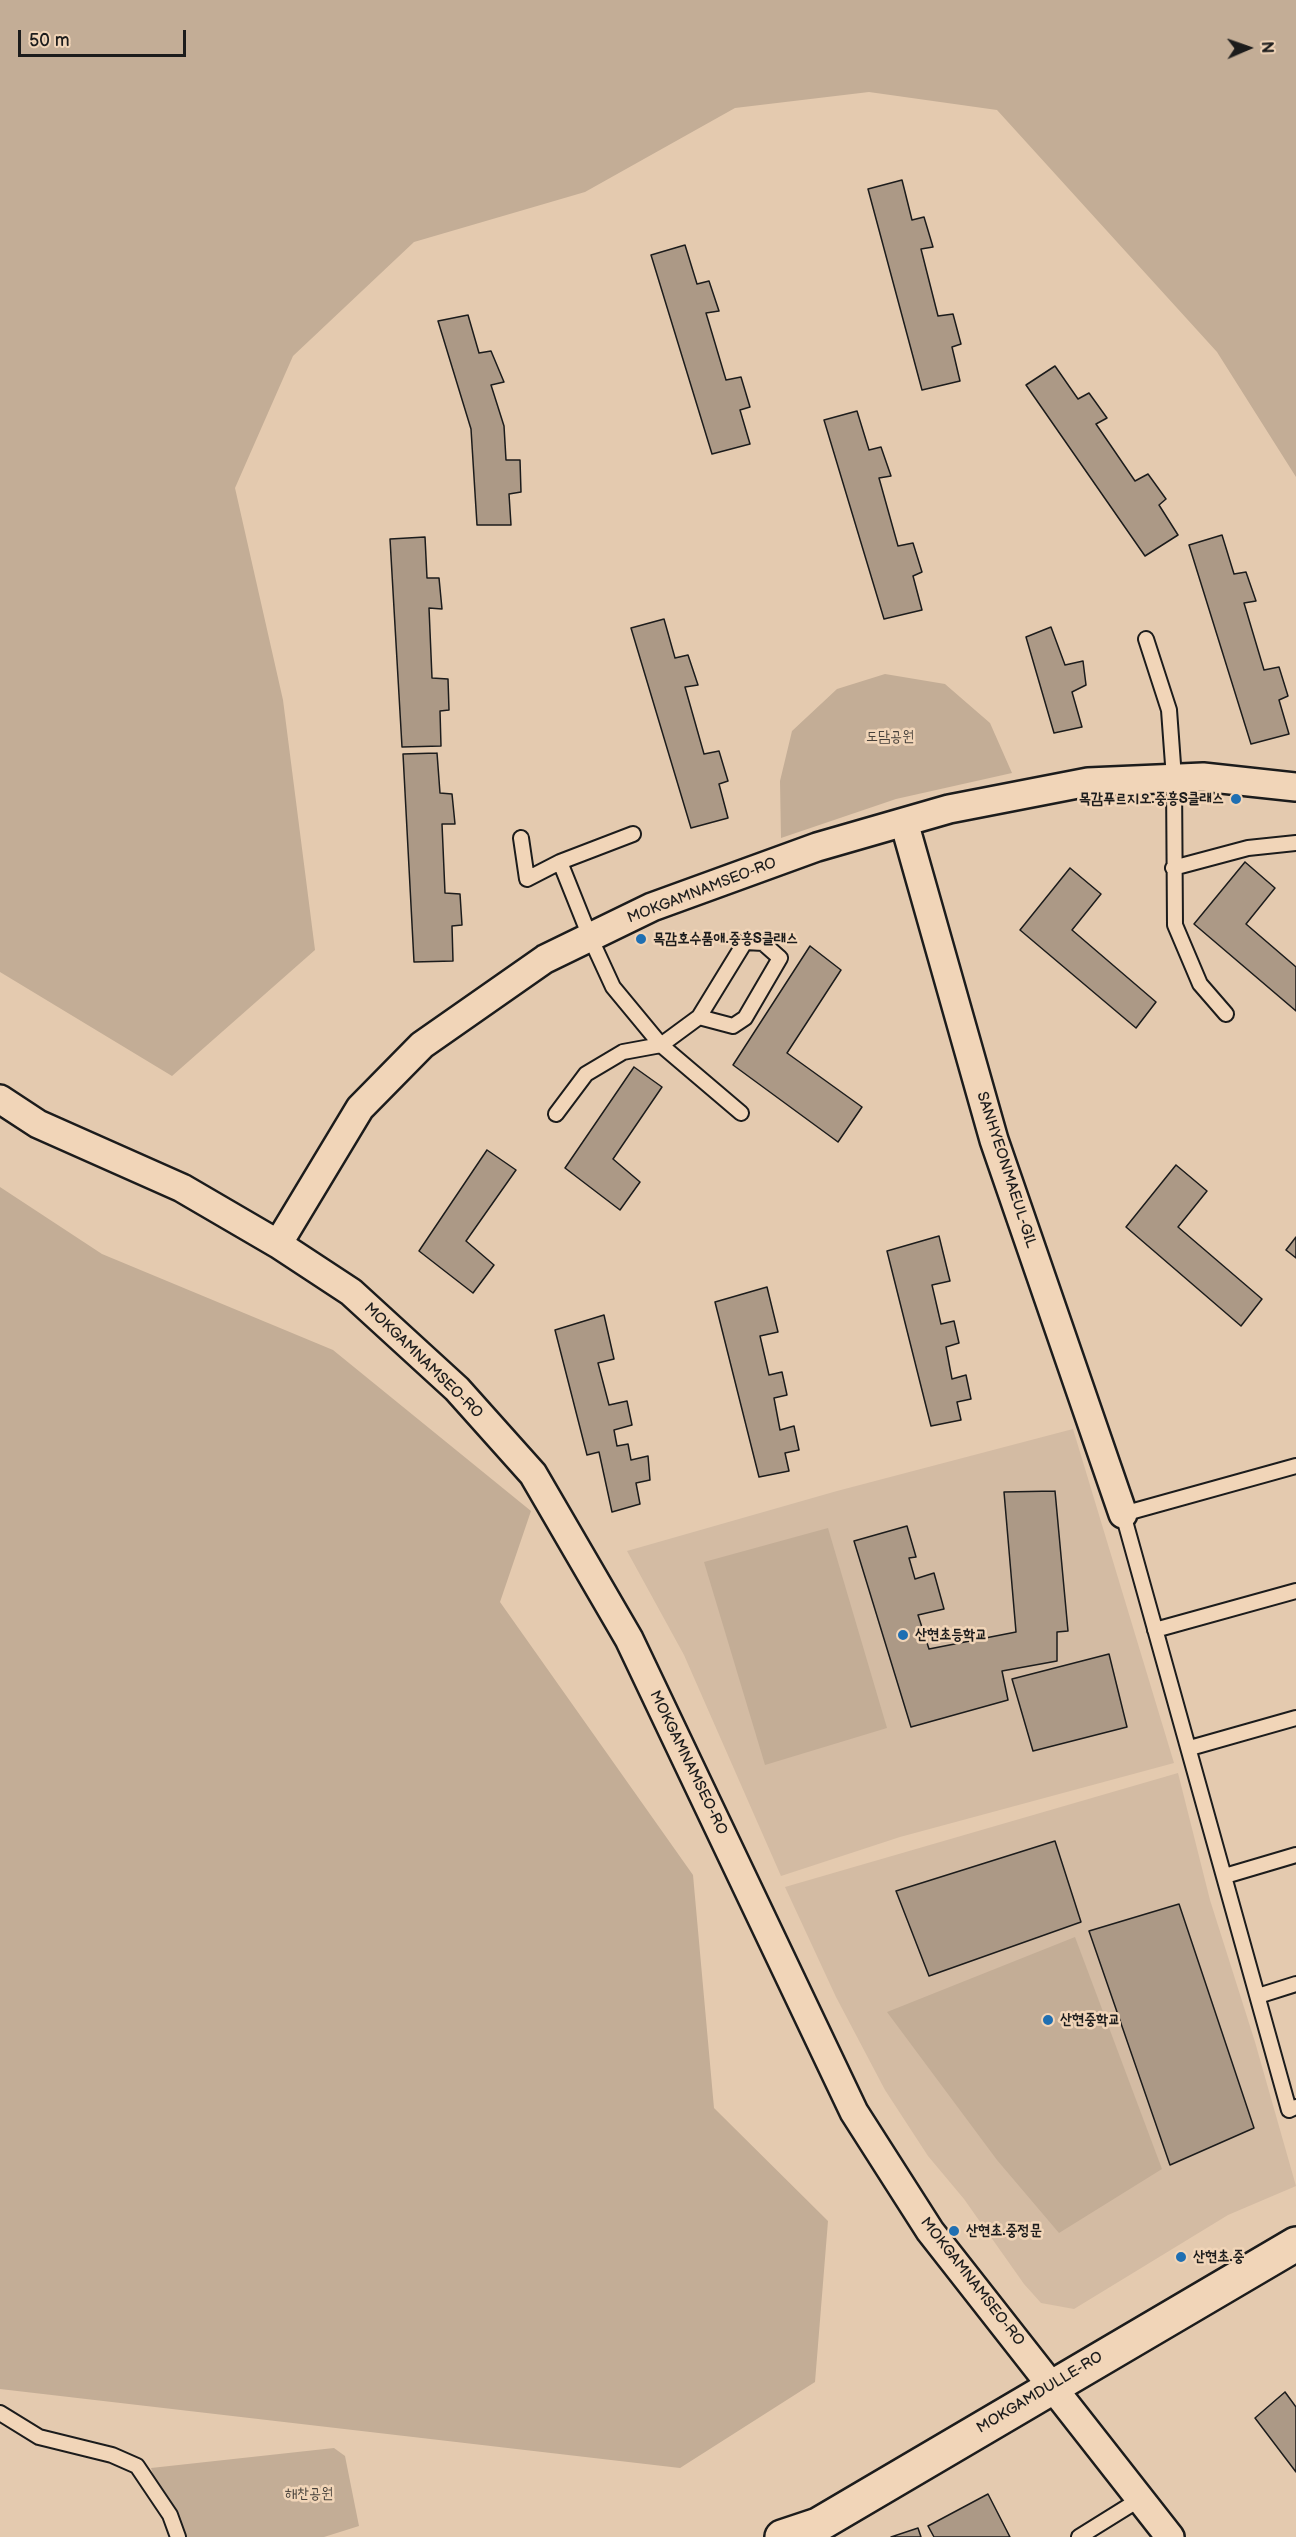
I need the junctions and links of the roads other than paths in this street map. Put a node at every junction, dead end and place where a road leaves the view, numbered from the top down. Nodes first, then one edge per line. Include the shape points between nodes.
1 (1146, 639) dead end
2 (1174, 778) junction
3 (1296, 787) edge
4 (904, 822) junction
5 (633, 834) dead end
6 (521, 838) dead end
7 (1296, 843) edge
8 (560, 862) junction
9 (1173, 868) junction
10 (590, 937) junction
11 (1226, 1014) dead end
12 (699, 1017) junction
13 (661, 1045) junction
14 (0, 1099) edge
15 (741, 1113) dead end
16 (556, 1114) dead end
17 (278, 1244) junction
18 (1296, 1466) edge
19 (1123, 1514) junction
20 (1296, 1592) edge
21 (1155, 1630) junction
22 (1296, 1718) edge
23 (1190, 1748) junction
24 (1296, 1855) edge
25 (1225, 1876) junction
26 (1296, 1984) edge
27 (1258, 1996) junction
28 (1296, 2107) edge
29 (1296, 2244) edge
30 (1053, 2385) junction
31 (0, 2413) edge
32 (1140, 2499) junction
33 (178, 2537) edge
34 (782, 2537) edge
35 (1079, 2537) edge
36 (1170, 2537) edge

1 - 2 lane via 1169,710
2 - 3 street, MOKGAMNAMSEO-RO via 1203,777
2 - 4 street, MOKGAMNAMSEO-RO via 1088,782 949,809
2 - 9 lane
4 - 10 street, MOKGAMNAMSEO-RO via 806,851 652,908
4 - 19 street, SANHYEONMAEUL-GIL via 994,1140
5 - 8 lane
6 - 8 lane via 527,879
7 - 9 lane via 1248,848
8 - 10 lane
9 - 11 lane via 1175,925 1200,984
10 - 13 lane via 613,987
10 - 17 street, MOKGAMNAMSEO-RO via 545,959 422,1045 360,1108
12 - 12 lane via 745,942 763,943 780,958 745,1017 732,1026
12 - 13 lane
13 - 15 lane
13 - 16 lane via 623,1052 586,1074
14 - 17 street via 38,1124 182,1188
17 - 30 street, MOKGAMNAMSEO-RO via 351,1292 457,1389 533,1474 629,1639 854,2112 930,2231
18 - 19 lane
19 - 21 lane, SANHYEONMAEUL-GIL
20 - 21 lane
21 - 23 lane, SANHYEONMAEUL-GIL
22 - 23 lane
23 - 25 lane, SANHYEONMAEUL-GIL
24 - 25 lane
25 - 27 lane, SANHYEONMAEUL-GIL
26 - 27 lane
27 - 28 lane, SANHYEONMAEUL-GIL via 1289,2110
29 - 30 street, MOKGAMDULLE-RO
30 - 32 street, MOKGAMNAMSEO-RO
30 - 34 street, MOKGAMDULLE-RO via 818,2525
31 - 33 lane via 39,2437 112,2455 137,2466 170,2515
32 - 35 lane
32 - 36 street, MOKGAMNAMSEO-RO

